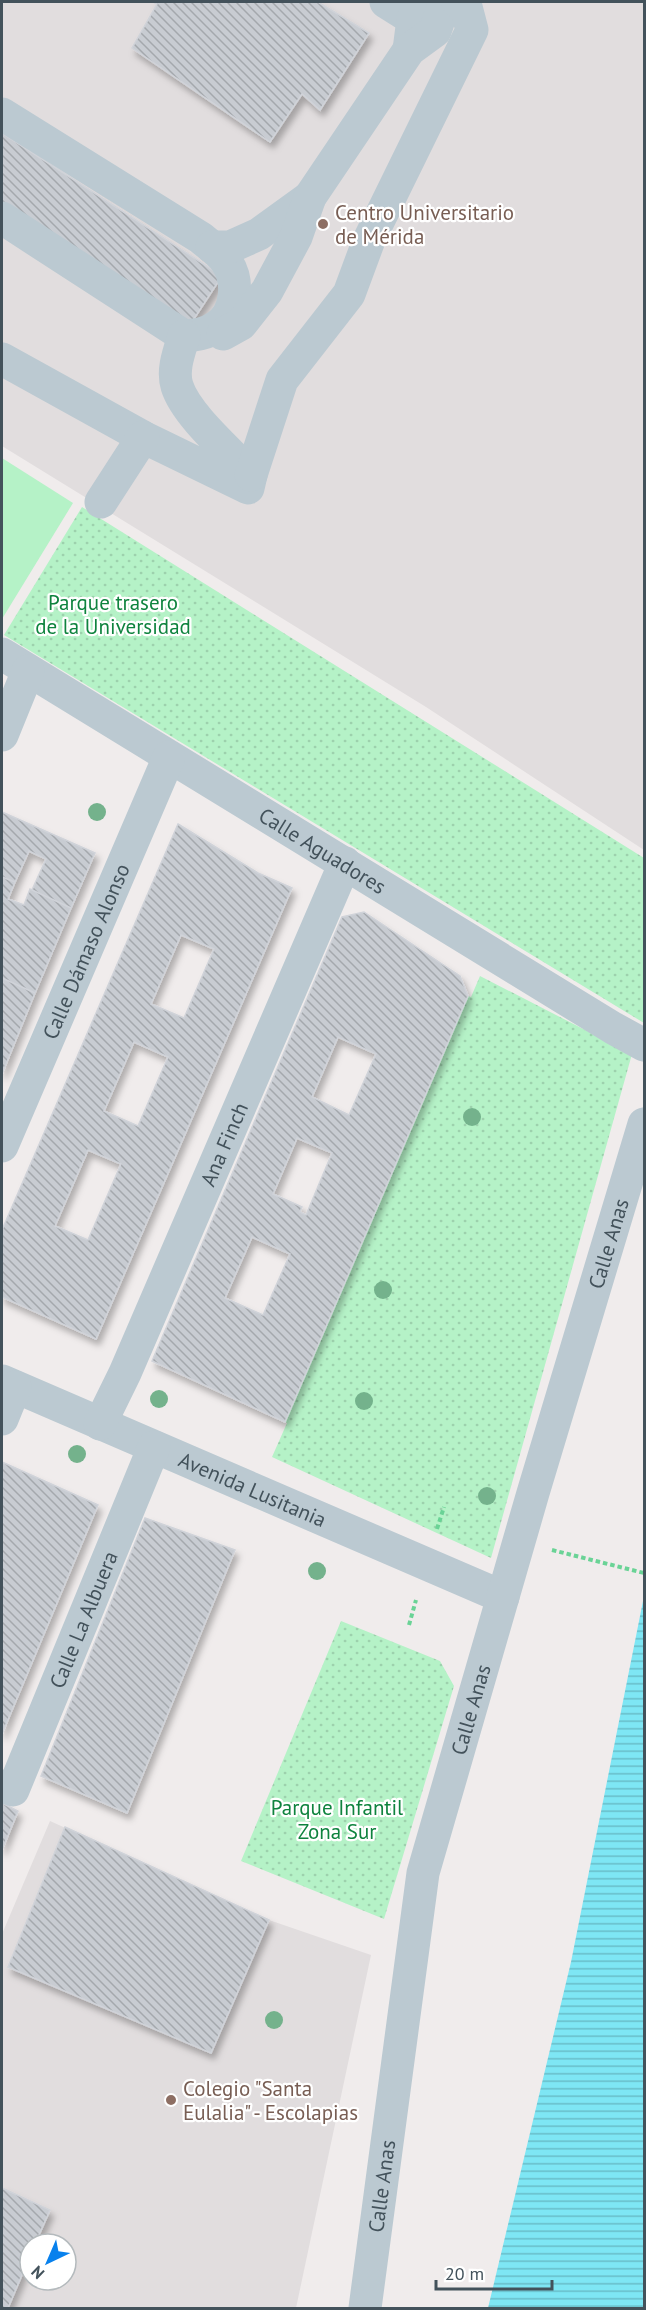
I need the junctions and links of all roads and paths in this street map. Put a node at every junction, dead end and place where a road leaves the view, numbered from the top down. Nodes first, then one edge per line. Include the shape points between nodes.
1 (386, 2) edge
2 (445, 2) edge
3 (458, 2) edge
4 (414, 24) edge
5 (2, 114) edge
6 (310, 198) junction
7 (2, 218) edge
8 (212, 247) junction
9 (192, 336) junction
10 (2, 358) edge
11 (143, 437) junction
12 (251, 475) junction
13 (101, 502) dead end
14 (15, 663) edge
15 (2, 735) edge
16 (169, 757) junction
17 (345, 864) junction
18 (645, 1045) edge
19 (645, 1124) edge
20 (2, 1146) edge
21 (8, 1384) edge
22 (2, 1419) edge
23 (100, 1424) junction
24 (154, 1447) junction
25 (551, 1550) dead end
26 (645, 1573) edge
27 (503, 1598) junction
28 (7, 1788) edge
29 (365, 2308) edge

1 - 4 street
2 - 4 street via 435,31
3 - 12 street via 466,7 472,30 369,240 349,294 282,380
4 - 6 street
5 - 8 street
6 - 8 street via 259,234 230,247
6 - 9 street via 296,237 267,291 241,324 222,334
7 - 9 street
8 - 9 street via 234,276 235,295 230,313 218,327
9 - 12 street via 176,361 177,385 193,413
10 - 11 street
11 - 12 street via 248,488
11 - 13 street
14 - 15 street
14 - 16 street, Calle Aguadores
16 - 17 street, Calle Aguadores
16 - 20 street, Calle Dámaso Alonso
17 - 18 street, Calle Aguadores
17 - 23 street, Ana Finch
19 - 27 street, Calle Anas
21 - 22 street
21 - 23 street, Avenida Lusitania
23 - 24 street, Avenida Lusitania
24 - 27 street, Avenida Lusitania
24 - 28 street, Calle La Albuera
25 - 26 path
27 - 29 street, Calle Anas via 423,1873

